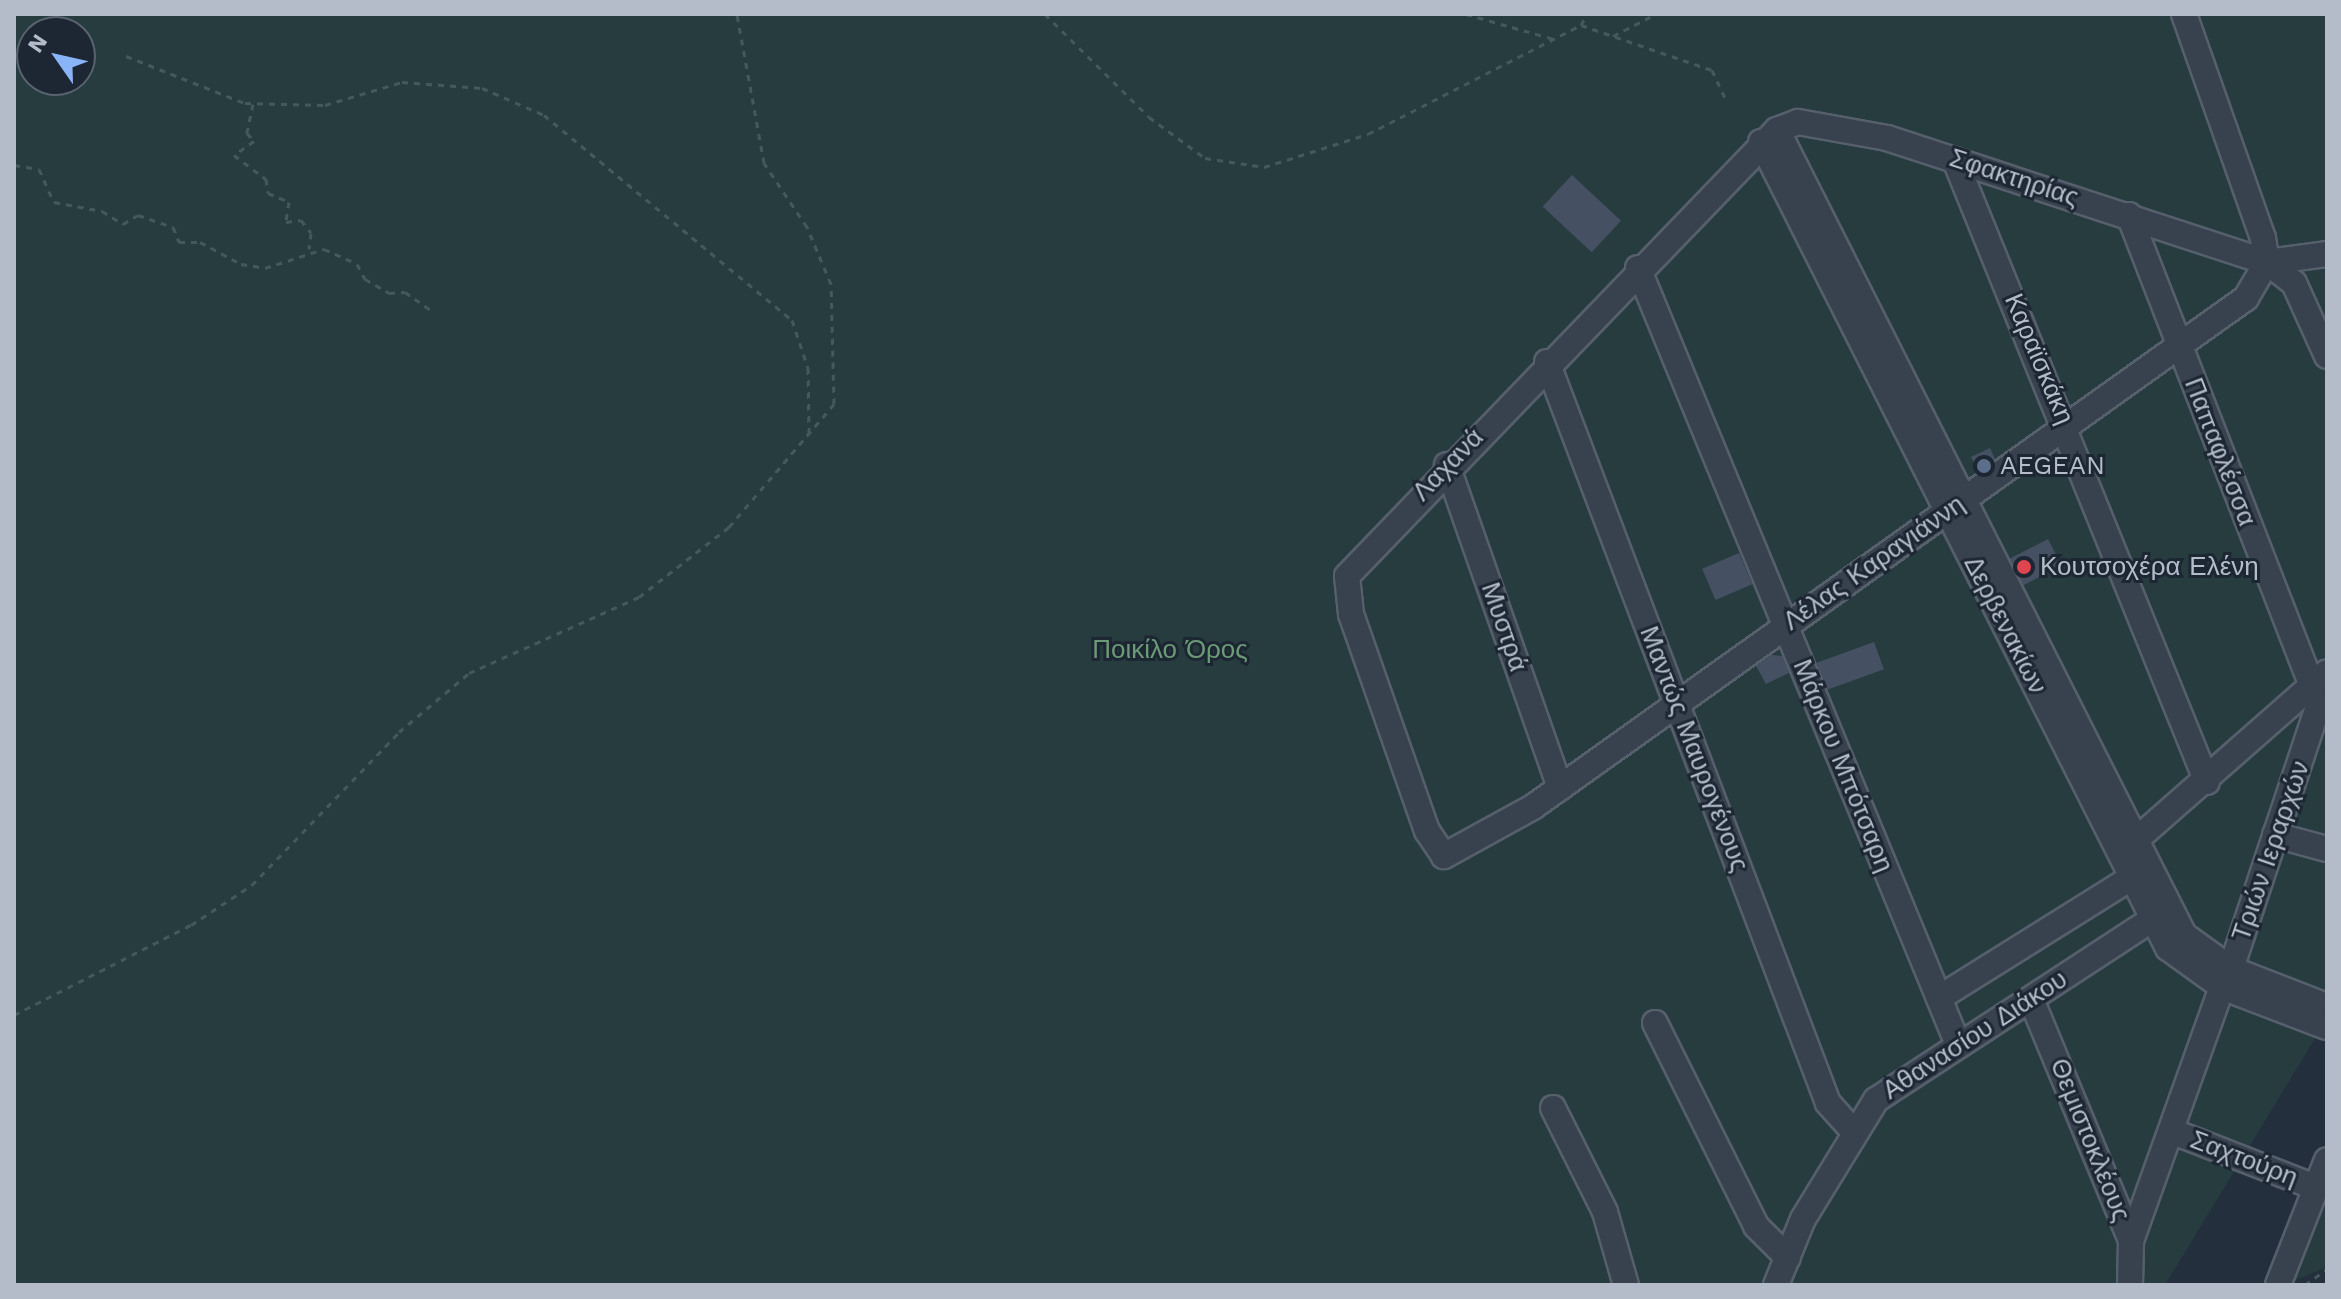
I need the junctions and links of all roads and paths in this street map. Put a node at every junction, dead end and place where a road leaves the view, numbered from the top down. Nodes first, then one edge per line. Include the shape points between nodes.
1 (737, 14) edge
2 (1045, 14) edge
3 (1466, 14) edge
4 (1587, 14) edge
5 (1656, 14) edge
6 (2184, 14) edge
7 (1581, 25) junction
8 (1613, 36) junction
9 (1554, 39) junction
10 (126, 56) dead end
11 (1726, 100) dead end
12 (253, 104) junction
13 (1769, 136) junction
14 (1955, 160) junction
15 (14, 165) edge
16 (2129, 215) junction
17 (309, 249) junction
18 (2327, 254) edge
19 (2267, 262) junction
20 (1638, 268) junction
21 (431, 310) dead end
22 (2179, 346) junction
23 (2327, 356) edge
24 (1547, 362) junction
25 (2066, 424) junction
26 (809, 434) junction
27 (1447, 465) junction
28 (1956, 507) junction
29 (1785, 624) junction
30 (2321, 693) edge
31 (1677, 702) junction
32 (2207, 782) junction
33 (1560, 788) junction
34 (2275, 835) junction
35 (2136, 840) junction
36 (2327, 849) edge
37 (1444, 856) joint
38 (2141, 872) junction
39 (2162, 913) junction
40 (2227, 978) junction
41 (1939, 998) junction
42 (2031, 999) junction
43 (2327, 1006) edge
44 (14, 1015) edge
45 (1655, 1023) dead end
46 (2327, 1027) edge
47 (1957, 1042) junction
48 (1553, 1108) dead end
49 (1852, 1130) junction
50 (2171, 1131) junction
51 (2327, 1160) edge
52 (2317, 1188) junction
53 (2131, 1241) junction
54 (1788, 1258) junction
55 (2327, 1269) edge
56 (1626, 1285) edge
57 (1776, 1285) edge
58 (2130, 1285) edge
59 (2278, 1285) edge
60 (2305, 1285) edge

1 - 26 path via 764,163 807,227 831,284 834,404
2 - 9 path via 1149,117 1205,158 1264,167 1368,134
3 - 9 path
4 - 7 path
5 - 8 path
6 - 19 street via 2255,201
7 - 8 path
7 - 9 path
8 - 11 path via 1712,70
10 - 12 path via 181,83
12 - 17 path via 247,133 254,141 234,155 266,179 268,193 289,202 286,222 301,220 311,233
12 - 26 path via 325,105 402,82 482,88 544,115 792,320 808,368
13 - 14 street, Σφακτηρίας via 1819,123
13 - 20 street, Λαχανά
13 - 28 street, Δερβενακίων
14 - 16 street, Σφακτηρίας
14 - 25 street, Καραϊσκάκη
15 - 17 path via 39,169 54,202 102,211 123,224 138,215 173,227 179,242 200,242 241,264 293,263
16 - 19 street, Σφακτηρίας
16 - 22 street, Παπαφλέσσα
17 - 21 path via 357,264 365,279
18 - 19 street
19 - 22 street, Λέλας Καραγιάννη via 2246,298
19 - 23 street via 2294,283
20 - 24 street, Λαχανά
20 - 29 street, Μάρκου Μπότσαρη
22 - 25 street, Λέλας Καραγιάννη
22 - 30 street, Παπαφλέσσα
24 - 27 street, Λαχανά
24 - 31 street, Μαντώς Μαυρογένους
25 - 28 street, Λέλας Καραγιάννη
25 - 32 street, Καραϊσκάκη
26 - 44 path via 729,527 639,597 469,673 399,732 252,885 191,925
27 - 33 street, Μυστρά
27 - 37 street, Λαχανά via 1347,576 1351,614 1383,713 1427,831
28 - 29 street, Λέλας Καραγιάννη
28 - 35 street, Δερβενακίων
28 - 38 street, Δερβενακίων
29 - 31 street, Λέλας Καραγιάννη
29 - 41 street, Μάρκου Μπότσαρη
30 - 32 street
30 - 34 street, Τριών Ιεραρχών
31 - 33 street, Λέλας Καραγιάννη
31 - 49 street, Μαντώς Μαυρογένους via 1828,1103
32 - 35 street
33 - 37 street, Λέλας Καραγιάννη
34 - 36 street
34 - 40 street, Τριών Ιεραρχών
35 - 38 street, Δερβενακίων
38 - 39 street, Δερβενακίων
38 - 41 street, Αθανασίου Διάκου
39 - 40 street, Δερβενακίων via 2184,964
39 - 42 street, Αθανασίου Διάκου
40 - 43 street, Δερβενακίων
40 - 46 street, Δερβενακίων
40 - 50 street, Τριών Ιεραρχών
41 - 47 street, Μάρκου Μπότσαρη
42 - 47 street, Αθανασίου Διάκου
42 - 53 street, Θεμιστοκλέους
45 - 54 street via 1756,1226
47 - 49 street, Αθανασίου Διάκου via 1876,1100
48 - 56 street via 1605,1212
49 - 54 street, Αθανασίου Διάκου
50 - 52 street, Σαχτούρη
50 - 53 street, Τριών Ιεραρχών
51 - 52 street
52 - 59 street
53 - 58 street, Θεμιστοκλέους
54 - 57 street, Αθανασίου Διάκου
55 - 60 path

